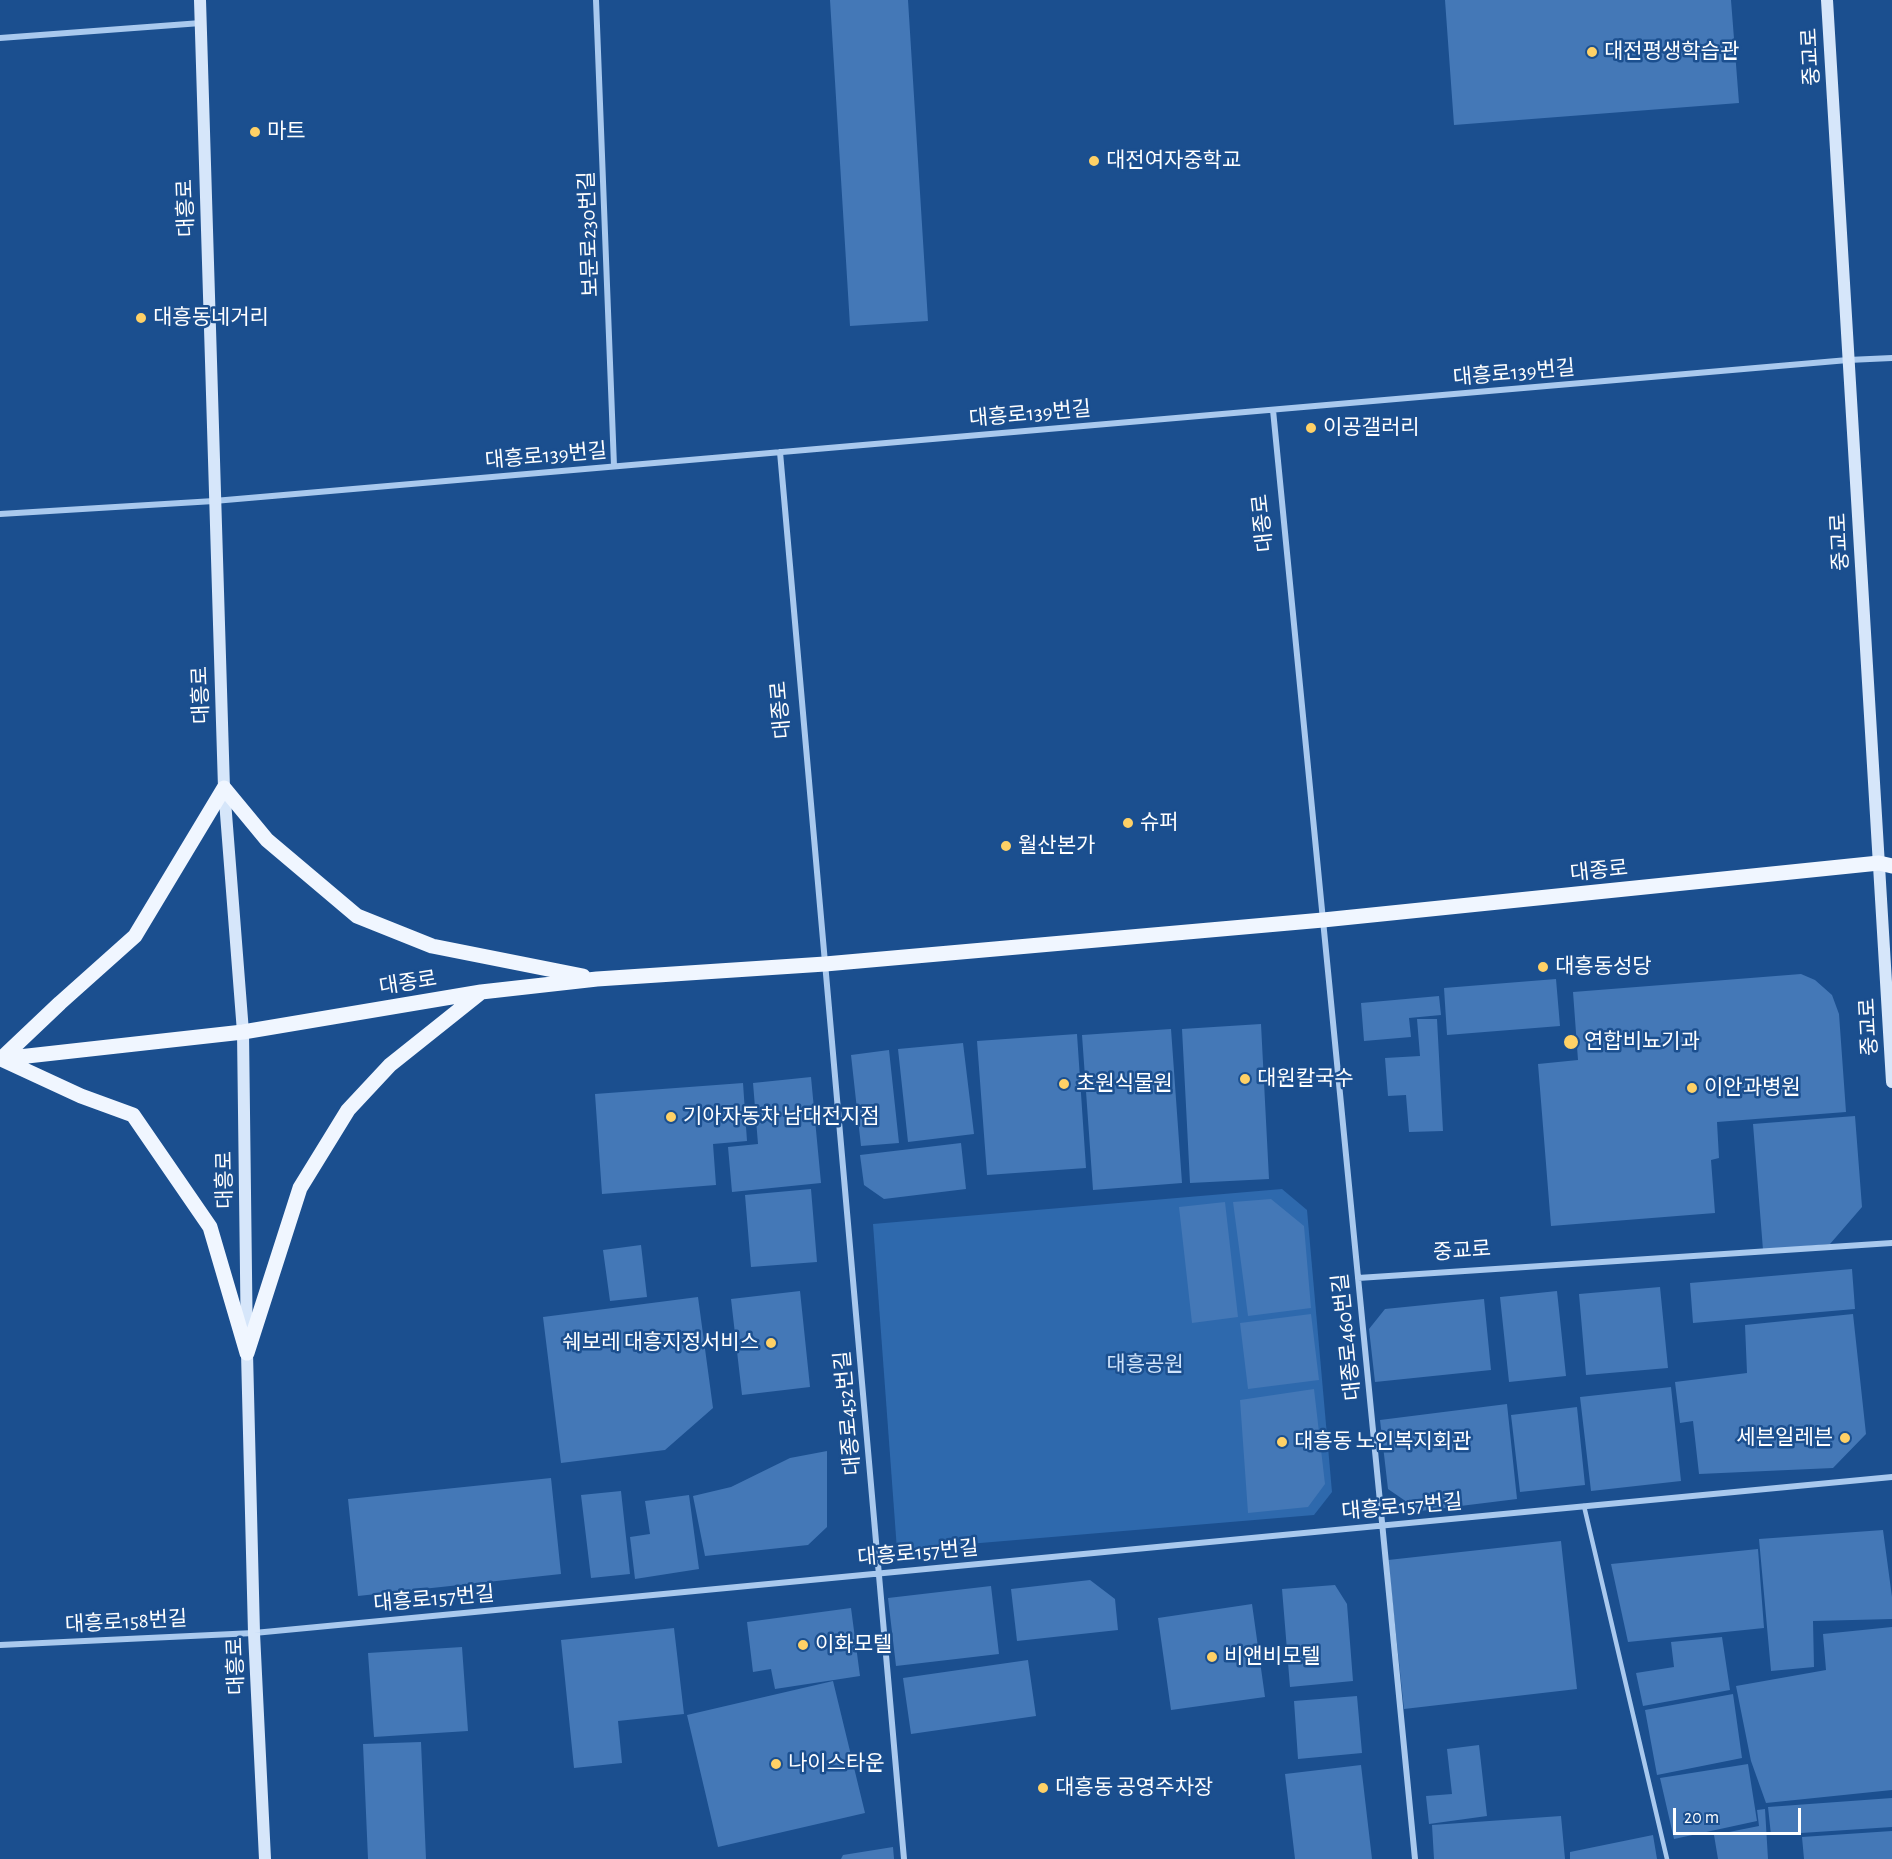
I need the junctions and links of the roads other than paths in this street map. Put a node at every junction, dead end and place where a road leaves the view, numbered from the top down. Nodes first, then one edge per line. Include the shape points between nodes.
1 (200, 0) edge
2 (596, 0) edge
3 (1827, 0) edge
4 (201, 23) junction
5 (0, 38) edge
6 (1892, 358) edge
7 (1848, 360) junction
8 (1273, 410) junction
9 (780, 453) junction
10 (614, 466) junction
11 (214, 501) junction
12 (0, 514) edge
13 (224, 788) junction
14 (1888, 862) edge
15 (1323, 920) junction
16 (825, 964) junction
17 (597, 979) junction
18 (481, 992) junction
19 (243, 1032) junction
20 (1, 1059) edge
21 (1892, 1082) edge
22 (1892, 1243) edge
23 (1358, 1278) junction
24 (247, 1353) junction
25 (1892, 1477) edge
26 (1584, 1506) junction
27 (1383, 1525) junction
28 (879, 1574) junction
29 (254, 1633) junction
30 (0, 1645) edge
31 (265, 1859) edge
32 (904, 1859) edge
33 (1415, 1859) edge
34 (1667, 1859) edge

1 - 4 main road, 대흥로
2 - 10 street, 보문로230번길
3 - 7 main road, 중교로
4 - 5 street
4 - 11 main road, 대흥로
6 - 7 street, 대흥로139번길
7 - 8 street, 대흥로139번길
7 - 14 main road, 중교로
8 - 9 street, 대흥로139번길
8 - 15 street, 대종로
9 - 10 street, 대흥로139번길
9 - 16 street, 대종로
10 - 11 street, 대흥로139번길
11 - 12 street
11 - 13 main road, 대흥로
13 - 17 main road via 267,840 357,916 432,946
13 - 19 main road, 대흥로
13 - 20 main road via 135,936
14 - 15 main road, 대종로
14 - 21 main road, 중교로
15 - 16 main road, 대종로
15 - 23 street, 대종로460번길
16 - 17 main road, 대종로
16 - 28 street, 대종로452번길
17 - 18 main road, 대종로
18 - 19 main road, 대종로
18 - 24 main road via 390,1065 348,1110 300,1188
19 - 20 main road, 대종로
19 - 24 main road, 대흥로
20 - 24 main road via 133,1115 210,1227
22 - 23 street, 중교로
23 - 27 street, 대종로460번길
24 - 29 main road, 대흥로
25 - 26 street, 대흥로157번길
26 - 27 street, 대흥로157번길
26 - 34 lane
27 - 28 street, 대흥로157번길
27 - 33 street, 대종로460번길
28 - 29 street, 대흥로157번길
28 - 32 street, 대종로452번길
29 - 30 street, 대흥로158번길
29 - 31 main road, 대흥로

